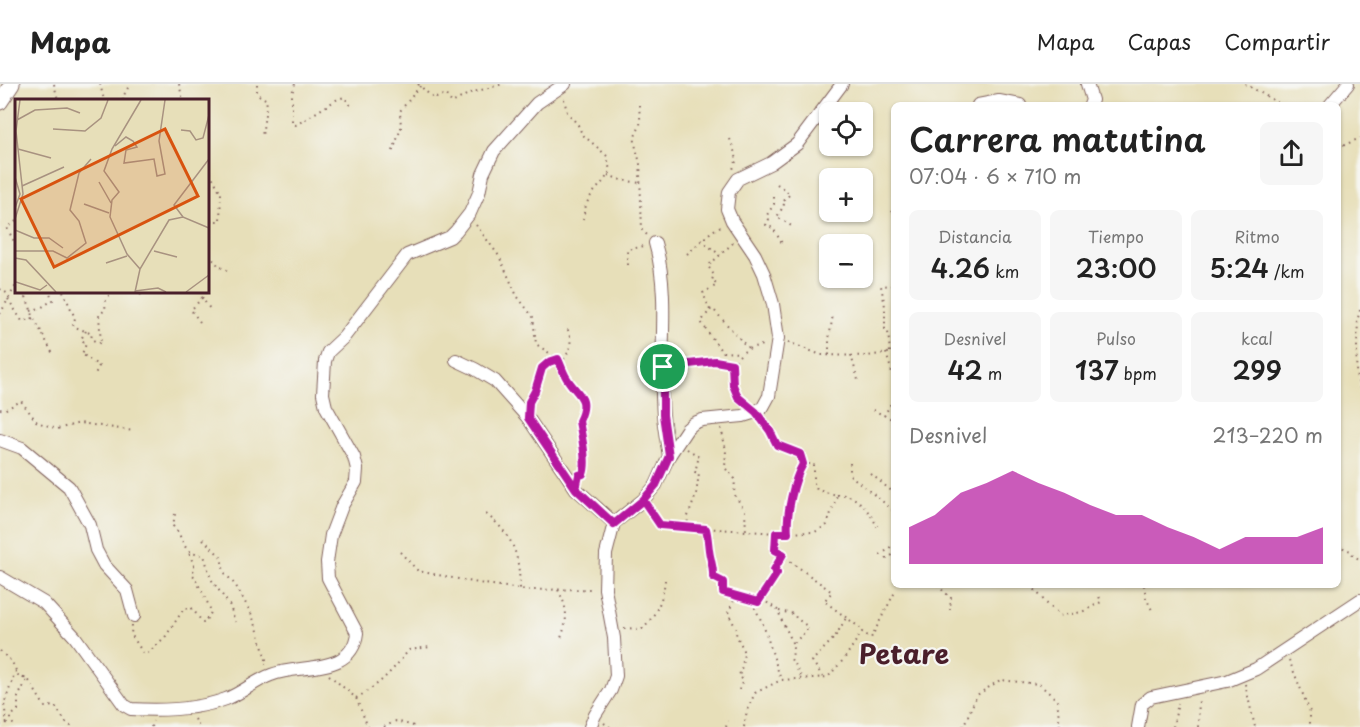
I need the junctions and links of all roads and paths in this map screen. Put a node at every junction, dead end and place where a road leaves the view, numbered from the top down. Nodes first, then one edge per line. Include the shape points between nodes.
1 (12, 84) edge
2 (54, 84) edge
3 (100, 84) edge
4 (130, 84) edge
5 (179, 84) edge
6 (257, 84) edge
7 (295, 84) edge
8 (503, 84) edge
9 (842, 84) edge
10 (1087, 84) edge
11 (1245, 84) edge
12 (1348, 84) edge
13 (419, 85) edge
14 (562, 86) edge
15 (58, 99) edge
16 (104, 99) edge
17 (123, 99) edge
18 (183, 99) edge
19 (0, 102) edge
20 (994, 102) edge
21 (1012, 102) edge
22 (1091, 102) edge
23 (1277, 102) edge
24 (1333, 102) edge
25 (639, 105) dead end
26 (351, 106) dead end
27 (262, 136) dead end
28 (1360, 138) edge
29 (730, 139) dead end
30 (1341, 146) edge
31 (393, 151) dead end
32 (208, 169) edge
33 (609, 175) junction
34 (640, 183) junction
35 (777, 184) dead end
36 (729, 192) junction
37 (782, 202) junction
38 (470, 213) junction
39 (583, 219) dead end
40 (208, 221) edge
41 (732, 221) junction
42 (15, 222) edge
43 (793, 227) dead end
44 (743, 236) junction
45 (701, 240) junction
46 (655, 243) junction
47 (15, 244) edge
48 (783, 245) dead end
49 (687, 254) dead end
50 (720, 255) junction
51 (208, 258) edge
52 (628, 265) dead end
53 (227, 270) dead end
54 (891, 285) edge
55 (15, 287) edge
56 (0, 289) edge
57 (24, 292) edge
58 (49, 292) edge
59 (63, 292) edge
60 (111, 292) edge
61 (136, 292) edge
62 (206, 292) edge
63 (9, 297) junction
64 (144, 297) dead end
65 (202, 298) junction
66 (210, 309) dead end
67 (710, 310) junction
68 (1360, 310) edge
69 (31, 311) junction
70 (0, 314) edge
71 (833, 314) dead end
72 (34, 318) junction
73 (200, 322) dead end
74 (568, 329) dead end
75 (86, 331) junction
76 (777, 343) junction
77 (748, 348) junction
78 (890, 353) edge
79 (740, 354) junction
80 (829, 355) junction
81 (851, 355) junction
82 (54, 356) dead end
83 (558, 359) junction
84 (456, 360) dead end
85 (560, 364) junction
86 (732, 364) junction
87 (663, 367) junction
88 (95, 374) dead end
89 (858, 380) dead end
90 (1360, 389) edge
91 (891, 405) edge
92 (0, 410) edge
93 (873, 410) dead end
94 (756, 412) junction
95 (884, 416) junction
96 (528, 418) junction
97 (719, 419) junction
98 (891, 419) edge
99 (134, 431) dead end
100 (0, 440) edge
101 (677, 444) junction
102 (669, 456) junction
103 (803, 464) junction
104 (850, 464) dead end
105 (871, 474) dead end
106 (576, 489) junction
107 (891, 491) edge
108 (837, 495) junction
109 (643, 500) junction
110 (891, 509) edge
111 (175, 513) dead end
112 (486, 514) dead end
113 (614, 524) junction
114 (877, 526) dead end
115 (689, 527) junction
116 (706, 529) junction
117 (746, 532) junction
118 (776, 533) junction
119 (788, 533) junction
120 (203, 539) dead end
121 (891, 546) edge
122 (1341, 546) edge
123 (188, 550) junction
124 (400, 552) dead end
125 (783, 554) junction
126 (880, 555) dead end
127 (891, 556) edge
128 (886, 560) dead end
129 (1360, 560) edge
130 (0, 577) edge
131 (665, 580) dead end
132 (941, 588) edge
133 (1034, 588) edge
134 (1144, 588) edge
135 (520, 589) junction
136 (605, 589) junction
137 (558, 590) junction
138 (895, 592) dead end
139 (1098, 593) dead end
140 (736, 596) junction
141 (761, 598) junction
142 (1360, 600) edge
143 (758, 602) junction
144 (950, 610) dead end
145 (779, 611) junction
146 (1153, 612) dead end
147 (134, 616) joint
148 (846, 618) junction
149 (235, 622) dead end
150 (612, 627) junction
151 (862, 632) junction
152 (561, 638) dead end
153 (792, 645) junction
154 (430, 647) dead end
155 (1285, 649) junction
156 (2, 652) edge
157 (0, 656) edge
158 (320, 668) junction
159 (16, 671) junction
160 (1244, 675) junction
161 (822, 677) junction
162 (22, 678) junction
163 (265, 678) junction
164 (802, 678) junction
165 (781, 680) junction
166 (1199, 686) junction
167 (739, 690) dead end
168 (1181, 692) junction
169 (356, 698) junction
170 (728, 721) dead end
171 (0, 725) edge
172 (15, 727) edge
173 (73, 727) edge
174 (368, 727) edge
175 (384, 727) edge
176 (417, 727) edge
177 (590, 727) edge
178 (726, 727) edge
179 (744, 727) edge
180 (963, 727) edge
181 (1060, 727) edge
182 (1138, 727) edge
183 (1173, 727) edge
184 (1198, 727) edge
185 (1255, 727) edge
186 (1310, 727) edge

1 - 19 street
2 - 15 path
3 - 16 path
4 - 17 path
5 - 18 path
6 - 27 path via 257,94 267,100
7 - 26 path via 292,121 296,125 336,99 344,98
8 - 13 path via 470,93 452,103 445,94 434,99
9 - 36 street via 797,144 771,163 738,179
10 - 22 street
11 - 23 path
12 - 24 street
13 - 31 path via 400,111 401,128
14 - 33 path via 567,112 582,134 607,156
14 - 38 street via 537,104 494,152
20 - 21 street
25 - 34 path via 640,124 634,134 635,151 642,165
28 - 30 path
29 - 36 path via 737,159
32 - 40 path via 221,193 220,221
33 - 34 path
33 - 39 path via 591,193
34 - 46 path via 642,230
35 - 37 path via 790,194
36 - 41 street via 727,209
37 - 43 path via 777,217
37 - 48 path via 774,197 766,225 773,228
38 - 83 path via 499,255 517,296 533,317 536,344
38 - 158 street via 450,237 407,255 328,352 325,361 326,407 357,469 356,482 331,535 328,578 357,633 345,657
41 - 44 street
41 - 45 path
42 - 47 path via 7,228
44 - 50 path
44 - 76 street via 764,274 773,304
45 - 49 path
45 - 50 path
46 - 52 path via 627,250
46 - 87 street via 661,284
50 - 67 path via 708,266 717,285 703,293
51 - 53 path
54 - 78 path via 881,286
55 - 63 path
56 - 63 path
57 - 69 path
58 - 69 path via 53,300
59 - 75 path via 75,318 73,326
60 - 75 path via 99,315 101,344
61 - 64 path
62 - 65 path
63 - 70 path
63 - 72 path via 22,321
65 - 66 path
65 - 73 path via 191,310
67 - 77 path via 721,316
67 - 79 path via 701,322 722,352
68 - 90 path via 1356,374
69 - 72 path
71 - 80 path
72 - 82 path
74 - 85 path via 569,350
75 - 88 path via 81,339 86,344 82,354 99,366
76 - 77 path
76 - 80 path
76 - 94 street via 769,396
77 - 79 path
78 - 81 path
79 - 86 path
80 - 81 path
81 - 89 path
83 - 85 path
83 - 96 path via 542,368 529,402
84 - 96 street via 495,381
85 - 106 path via 567,379 580,392 583,403 579,421 585,466
86 - 87 path via 715,361
86 - 94 path via 738,397
87 - 102 street via 663,415
91 - 95 path
92 - 99 path via 21,401 37,422 57,429 80,423
93 - 95 path
94 - 97 street
94 - 103 path via 777,445 800,454
95 - 98 path
96 - 106 street
97 - 101 street via 694,423
97 - 117 path via 726,450 725,468 735,479 734,494 745,511
100 - 147 street via 22,448 69,488 90,525 104,565 127,590
101 - 102 street
101 - 115 path via 699,456 696,495 687,519
102 - 109 street via 656,485
103 - 108 path via 814,464 817,490
103 - 119 path via 787,513
104 - 110 path via 850,475
105 - 107 path
106 - 113 street
108 - 114 path via 857,501
108 - 119 path via 827,525 815,532
109 - 113 street
109 - 115 path via 660,525
111 - 123 path via 173,526
112 - 135 path via 508,535 517,555
113 - 136 street via 606,554
115 - 116 path
116 - 117 path
116 - 140 path via 713,577 723,582 723,592
117 - 118 path
118 - 119 path
118 - 125 path via 775,550
120 - 163 path via 221,557 224,573 251,613 267,663 260,666
121 - 126 path
122 - 129 path via 1352,550
123 - 147 path via 195,568 192,573 211,608 203,623 191,607 183,610 156,646 143,652 131,634
123 - 149 path via 204,555 211,579 230,606
124 - 135 path via 417,571
125 - 141 path via 774,570 777,573
125 - 148 path via 832,592 824,601
127 - 128 path
130 - 163 street via 44,603 131,709 197,707 227,699
131 - 150 path via 658,608 642,629
132 - 144 path via 951,597
133 - 139 path via 1061,616 1082,612 1101,602
134 - 146 path
135 - 137 path
136 - 137 path
136 - 150 street
137 - 152 path via 566,607
138 - 151 path via 872,638
140 - 143 path
140 - 167 path via 728,613 744,648
141 - 143 path
141 - 145 path
142 - 155 street
143 - 165 path via 755,608
145 - 153 path
145 - 153 path via 794,614 807,626
148 - 151 path
148 - 161 path via 813,661
150 - 177 street via 616,676
151 - 161 path via 828,677
153 - 164 path via 791,659
154 - 169 path via 409,650 385,679
155 - 160 street
155 - 186 path via 1310,712
156 - 157 path
156 - 159 path
158 - 163 street via 300,668
158 - 169 path
159 - 162 path
159 - 171 path via 4,704 7,723
160 - 166 street
160 - 185 path
161 - 164 path
162 - 172 path via 27,680 18,697 18,710 11,716
162 - 173 path via 28,679 45,707 55,706
164 - 165 path
165 - 179 path via 754,693
166 - 168 street
166 - 184 path
168 - 182 street via 1146,700
168 - 183 path
169 - 174 path
170 - 178 path
175 - 176 path via 396,721
180 - 181 path via 977,695 999,680 1039,684 1057,700

